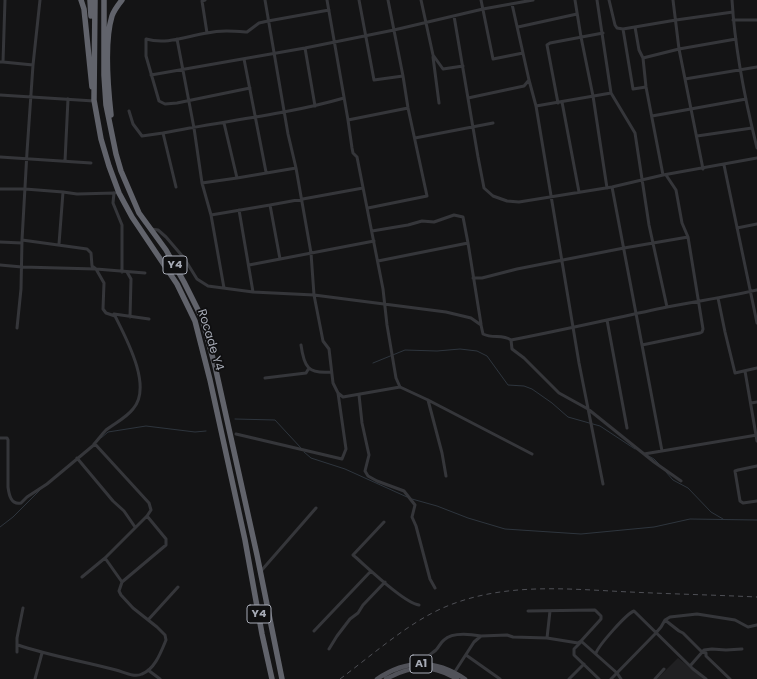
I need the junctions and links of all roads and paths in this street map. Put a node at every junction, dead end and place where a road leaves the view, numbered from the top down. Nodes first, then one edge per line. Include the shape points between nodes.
1 (5, 0) edge
2 (40, 0) edge
3 (81, 0) edge
4 (90, 0) edge
5 (95, 0) edge
6 (104, 0) edge
7 (122, 0) edge
8 (204, 0) edge
9 (265, 0) edge
10 (327, 0) edge
11 (359, 0) edge
12 (388, 0) edge
13 (421, 0) edge
14 (481, 0) edge
15 (533, 0) edge
16 (575, 0) edge
17 (597, 0) edge
18 (609, 0) edge
19 (673, 0) edge
20 (732, 0) edge
21 (512, 4) junction
22 (483, 9) junction
23 (329, 10) junction
24 (733, 12) junction
25 (577, 14) junction
26 (454, 16) junction
27 (268, 20) junction
28 (676, 20) junction
29 (733, 20) junction
30 (757, 20) edge
31 (425, 22) junction
32 (635, 27) junction
33 (518, 28) junction
34 (623, 29) junction
35 (394, 30) junction
36 (208, 33) junction
37 (602, 33) junction
38 (365, 35) junction
39 (581, 37) junction
40 (177, 39) junction
41 (736, 39) junction
42 (334, 42) junction
43 (94, 45) junction
44 (305, 48) junction
45 (679, 49) junction
46 (523, 53) junction
47 (274, 54) junction
48 (433, 55) junction
49 (643, 58) junction
50 (244, 59) junction
51 (1, 62) edge
52 (33, 65) junction
53 (463, 66) junction
54 (757, 67) edge
55 (183, 70) junction
56 (741, 70) junction
57 (151, 75) junction
58 (403, 76) junction
59 (685, 79) junction
60 (529, 80) junction
61 (646, 87) junction
62 (250, 88) junction
63 (611, 93) junction
64 (0, 95) edge
65 (31, 96) junction
66 (593, 96) junction
67 (344, 98) junction
68 (468, 98) junction
69 (68, 99) junction
70 (746, 99) junction
71 (94, 100) junction
72 (189, 101) junction
73 (439, 103) dead end
74 (560, 103) junction
75 (315, 106) junction
76 (536, 106) junction
77 (408, 108) junction
78 (691, 109) junction
79 (129, 111) dead end
80 (285, 112) junction
81 (652, 116) junction
82 (255, 117) junction
83 (348, 120) junction
84 (224, 123) junction
85 (493, 123) dead end
86 (472, 126) junction
87 (194, 128) junction
88 (754, 130) edge
89 (163, 134) junction
90 (697, 136) junction
91 (415, 138) junction
92 (757, 148) edge
93 (0, 157) edge
94 (757, 158) edge
95 (27, 159) junction
96 (64, 161) junction
97 (91, 163) dead end
98 (724, 165) junction
99 (296, 168) junction
100 (704, 169) junction
101 (121, 171) junction
102 (266, 172) junction
103 (665, 175) junction
104 (237, 178) junction
105 (642, 180) junction
106 (202, 183) junction
107 (176, 187) dead end
108 (612, 187) junction
109 (363, 188) junction
110 (607, 188) junction
111 (0, 189) edge
112 (25, 189) junction
113 (63, 192) junction
114 (579, 192) junction
115 (117, 193) junction
116 (551, 196) junction
117 (302, 199) junction
118 (270, 205) junction
119 (368, 208) junction
120 (239, 210) junction
121 (211, 215) junction
122 (757, 224) edge
123 (737, 228) junction
124 (151, 229) junction
125 (372, 231) junction
126 (688, 237) junction
127 (22, 241) junction
128 (374, 241) junction
129 (0, 242) edge
130 (654, 242) junction
131 (468, 243) junction
132 (59, 244) junction
133 (624, 248) junction
134 (311, 253) junction
135 (280, 259) junction
136 (562, 260) junction
137 (378, 261) junction
138 (0, 265) edge
139 (249, 265) junction
140 (22, 267) junction
141 (96, 269) junction
142 (122, 272) junction
143 (127, 272) junction
144 (145, 273) dead end
145 (473, 278) junction
146 (224, 288) junction
147 (757, 290) edge
148 (253, 292) junction
149 (751, 292) junction
150 (314, 295) junction
151 (718, 298) junction
152 (698, 302) junction
153 (385, 305) junction
154 (667, 308) junction
155 (110, 314) junction
156 (636, 314) junction
157 (130, 317) junction
158 (149, 319) dead end
159 (607, 320) junction
160 (757, 322) edge
161 (481, 325) junction
162 (17, 328) dead end
163 (574, 328) junction
164 (511, 340) junction
165 (301, 344) dead end
166 (642, 345) junction
167 (309, 368) junction
168 (757, 368) edge
169 (745, 371) junction
170 (331, 372) junction
171 (265, 378) dead end
172 (400, 387) junction
173 (338, 393) junction
174 (359, 395) junction
175 (428, 400) junction
176 (757, 402) edge
177 (751, 403) junction
178 (588, 409) junction
179 (627, 428) dead end
180 (236, 434) dead end
181 (757, 435) edge
182 (0, 438) edge
183 (757, 441) edge
184 (94, 444) junction
185 (662, 451) junction
186 (532, 454) dead end
187 (644, 454) junction
188 (77, 458) junction
189 (757, 466) edge
190 (446, 476) dead end
191 (681, 481) dead end
192 (603, 484) dead end
193 (757, 501) edge
194 (316, 508) dead end
195 (147, 516) junction
196 (384, 522) dead end
197 (135, 527) junction
198 (105, 558) junction
199 (371, 571) junction
200 (260, 572) junction
201 (82, 577) dead end
202 (122, 582) junction
203 (385, 582) junction
204 (178, 587) dead end
205 (435, 588) dead end
206 (419, 605) dead end
207 (23, 608) dead end
208 (528, 611) dead end
209 (550, 611) junction
210 (148, 620) junction
211 (665, 620) junction
212 (757, 625) edge
213 (314, 630) dead end
214 (655, 634) junction
215 (481, 636) junction
216 (547, 638) junction
217 (582, 641) junction
218 (18, 646) junction
219 (329, 649) dead end
220 (742, 649) dead end
221 (17, 652) dead end
222 (42, 652) junction
223 (702, 652) junction
224 (596, 653) junction
225 (466, 655) junction
226 (423, 664) junction
227 (584, 664) junction
228 (690, 666) junction
229 (664, 669) dead end
230 (148, 670) junction
231 (617, 673) junction
232 (455, 676) edge
233 (136, 677) edge
234 (35, 679) edge
235 (160, 679) edge
236 (272, 679) edge
237 (282, 679) edge
238 (377, 679) edge
239 (386, 679) edge
240 (465, 679) edge
241 (500, 679) edge
242 (569, 679) edge
243 (599, 679) edge
244 (611, 679) edge
245 (621, 679) edge
246 (655, 679) edge
247 (706, 679) edge
248 (730, 679) edge

1 - 51 street
2 - 52 street
3 - 71 highway
4 - 43 highway
5 - 43 highway, Rocade Y4 / Y4
6 - 101 highway, Rocade Y4 / Y4 via 106,105 111,137
7 - 101 highway via 112,14 107,68 110,106
8 - 36 street
9 - 27 street
10 - 23 street
11 - 38 street
12 - 35 street
13 - 31 street
14 - 22 street
15 - 21 street
16 - 25 street
17 - 37 street
18 - 34 street via 615,25
19 - 28 street
20 - 24 street
21 - 22 street
21 - 33 street
22 - 26 street
22 - 46 street via 493,59
23 - 27 street
23 - 42 street
24 - 28 street
24 - 29 street
25 - 33 street
25 - 39 street
26 - 31 street
26 - 53 street
27 - 36 street via 247,32 229,30
27 - 47 street
28 - 32 street
28 - 45 street
29 - 30 street
29 - 41 street
31 - 35 street
31 - 48 street
32 - 34 street
32 - 49 street
33 - 46 street
34 - 61 street via 632,89
35 - 38 street
35 - 58 street
36 - 40 street
37 - 39 street
37 - 63 street
38 - 42 street
38 - 58 street via 374,80
39 - 66 street
39 - 74 street via 547,45
40 - 55 street
40 - 57 street via 146,39 146,56
41 - 45 street
41 - 56 street
42 - 44 street
42 - 67 street
43 - 71 highway, Rocade Y4 / Y4
44 - 47 street
44 - 75 street
45 - 49 street
45 - 59 street
46 - 60 street
47 - 50 street
47 - 80 street
48 - 53 street via 443,69
48 - 73 street
49 - 61 street
50 - 55 street
50 - 62 street
51 - 52 street
52 - 65 street
53 - 68 street
54 - 56 street
55 - 57 street
55 - 72 street
56 - 59 street
56 - 70 street
57 - 72 street via 159,101 165,104
58 - 77 street
59 - 78 street
60 - 68 street via 524,86
60 - 76 street
61 - 81 street
62 - 72 street
62 - 82 street
63 - 66 street
63 - 105 street via 635,134
64 - 65 street
65 - 69 street
65 - 95 street
66 - 74 street
66 - 110 street
67 - 75 street
67 - 83 street
68 - 86 street
69 - 71 street
69 - 96 street
70 - 78 street
70 - 88 street
71 - 115 highway, Rocade Y4 / Y4 via 101,139
72 - 87 street
74 - 76 street
74 - 114 street
75 - 80 street
76 - 116 street
77 - 83 street
77 - 91 street
78 - 81 street
78 - 90 street
79 - 89 street via 133,124 142,136
80 - 82 street
80 - 99 street
81 - 103 street
82 - 84 street
82 - 102 street
83 - 109 street via 353,153 357,157
84 - 87 street
84 - 104 street
85 - 86 street
86 - 91 street
86 - 116 street via 484,188 493,196 519,202
87 - 89 street
87 - 106 street
88 - 90 street
88 - 92 street
89 - 107 street
90 - 100 street
91 - 119 street via 427,196
93 - 95 street
94 - 98 street
95 - 96 street
95 - 112 street
96 - 97 street
98 - 100 street
98 - 123 street
99 - 102 street
99 - 117 street
100 - 103 street
101 - 124 highway, Rocade Y4 / Y4 via 139,213
102 - 104 street
103 - 105 street
103 - 126 street via 676,190 682,223
104 - 106 street
105 - 108 street
105 - 130 street
106 - 121 street
108 - 110 street
108 - 133 street
109 - 117 street
109 - 119 street
110 - 114 street
111 - 112 street
112 - 113 street
112 - 127 street
113 - 115 street
113 - 132 street
114 - 116 street
115 - 142 street via 113,203 122,222
115 - 236 highway, Rocade Y4 / Y4 via 177,284 195,321 245,540
116 - 136 street
117 - 118 street
117 - 134 street
118 - 120 street
118 - 135 street
119 - 125 street
120 - 121 street
120 - 139 street
121 - 146 street
122 - 123 street
123 - 149 street
124 - 146 street via 158,230 174,245 199,281 208,286
124 - 200 highway, Rocade Y4 / Y4 via 166,250 202,318
125 - 128 street
125 - 131 street via 422,221 434,222 454,215 463,217
126 - 130 street
126 - 152 street
127 - 129 street
127 - 132 street
127 - 140 street
128 - 134 street
128 - 137 street
130 - 133 street
130 - 154 street
131 - 137 street
131 - 145 street
132 - 141 street via 90,250 92,266
133 - 136 street
133 - 156 street
134 - 135 street
134 - 150 street
135 - 139 street
136 - 145 street
136 - 163 street
137 - 153 street
138 - 140 street
139 - 148 street
140 - 141 street
140 - 162 street
141 - 142 street
141 - 155 street via 104,283 103,309
142 - 143 street
143 - 144 street
143 - 157 street via 131,279
145 - 161 street
146 - 148 street
147 - 149 street
148 - 150 street
149 - 151 street
149 - 160 street
150 - 153 street
150 - 170 street via 323,341 329,349
151 - 152 street
151 - 169 street via 735,373
152 - 154 street
152 - 166 street via 702,332
153 - 161 street via 446,312 471,318
153 - 172 street via 396,378
154 - 156 street
155 - 157 street
155 - 184 street via 115,316 129,345 138,372 140,393 134,409 106,430
156 - 159 street
156 - 166 street
157 - 158 street
159 - 163 street
159 - 179 street
161 - 164 street via 483,334
163 - 164 street
163 - 178 street
164 - 178 street via 512,349 560,393
165 - 167 street
166 - 185 street
167 - 170 street via 312,371
167 - 171 street via 306,373
168 - 169 street
169 - 177 street
170 - 173 street
172 - 174 street
172 - 175 street
173 - 174 street via 343,397
173 - 180 street via 346,449 342,459
174 - 205 street via 369,455 366,471 368,476 376,481 404,491 415,505 412,517
175 - 186 street
175 - 190 street
176 - 177 street
177 - 181 street
178 - 187 street
178 - 192 street
181 - 183 street
181 - 185 street
182 - 188 street via 8,440 8,493 15,503 21,503
184 - 188 street
184 - 195 street via 149,503 151,510
185 - 187 street
187 - 191 street
188 - 197 street
189 - 193 street via 735,472 740,502
194 - 200 street
195 - 197 street
195 - 202 street via 166,539 166,544
196 - 199 street via 353,554
197 - 198 street
198 - 201 street
198 - 202 street
199 - 203 street
199 - 213 street
200 - 237 highway, Rocade Y4 / Y4
202 - 210 street via 120,595
203 - 206 street via 413,604
203 - 219 street via 341,630
204 - 210 street
207 - 218 street via 17,638
208 - 209 street
209 - 216 street
209 - 217 street via 596,611 601,619
210 - 230 street via 165,635 166,640 158,659
211 - 212 street via 674,616 697,614 735,620 748,627
211 - 214 street
211 - 223 street
214 - 224 street via 636,613 632,612 607,637
214 - 228 street
214 - 231 street
215 - 216 street
215 - 225 street
215 - 226 street via 449,636 426,657
216 - 217 street via 578,643
217 - 224 street
217 - 227 street via 573,653
218 - 221 street
218 - 222 street
220 - 223 street via 712,648
222 - 233 street
222 - 234 street
223 - 228 street
223 - 248 street via 706,653 706,656
224 - 231 street
225 - 232 street
225 - 241 street
226 - 232 main road, A1 via 442,667
226 - 238 main road, A1 via 402,666
227 - 242 street
227 - 243 street
228 - 247 street
229 - 246 street
230 - 233 street
230 - 235 street
231 - 244 street
231 - 245 street
232 - 239 main road, A1 via 415,668
232 - 240 main road, A1

